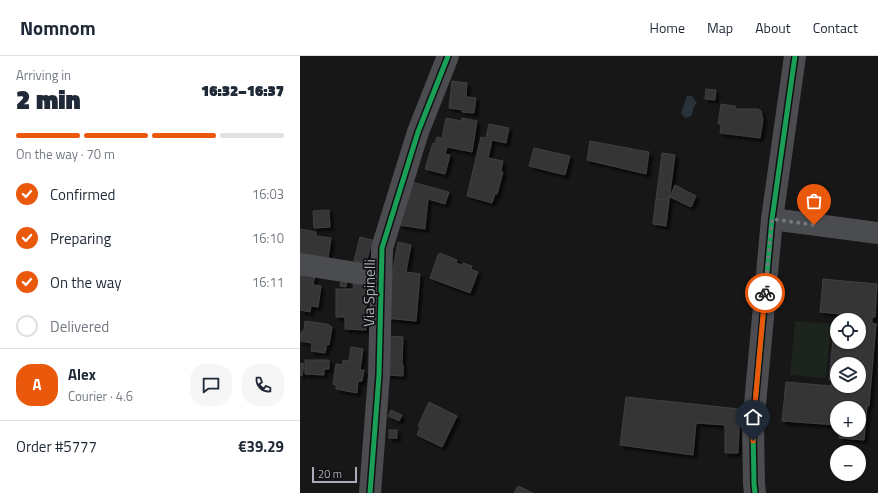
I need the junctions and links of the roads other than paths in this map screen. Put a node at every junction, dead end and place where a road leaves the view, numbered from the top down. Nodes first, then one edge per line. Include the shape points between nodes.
1 (448, 56) edge
2 (795, 56) edge
3 (772, 219) junction
4 (878, 233) edge
5 (300, 264) edge
6 (381, 277) junction
7 (370, 493) edge
8 (755, 493) edge

1 - 6 street, Via Spinelli via 418,132 384,240
2 - 3 street
3 - 4 street
3 - 8 street via 753,426
5 - 6 street
6 - 7 street, Via Spinelli via 379,375

